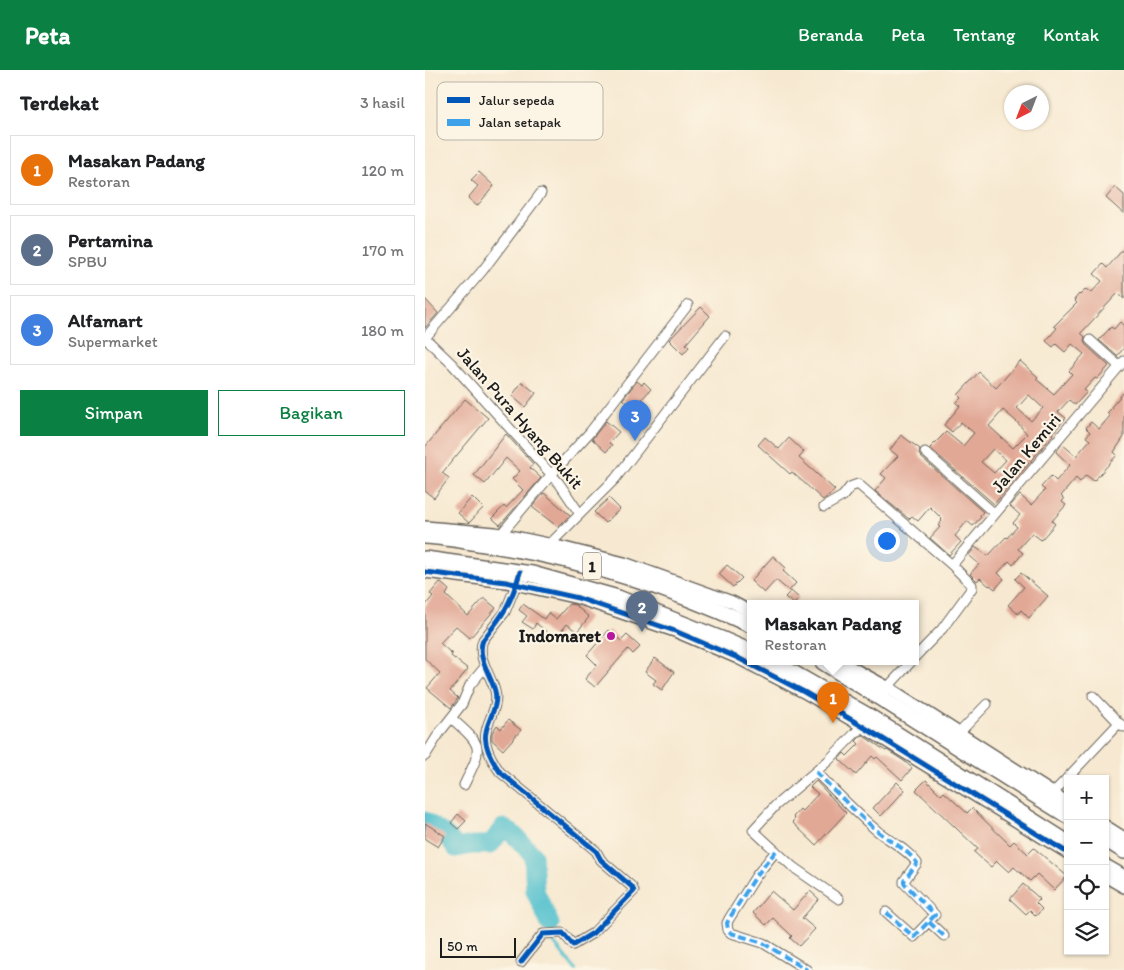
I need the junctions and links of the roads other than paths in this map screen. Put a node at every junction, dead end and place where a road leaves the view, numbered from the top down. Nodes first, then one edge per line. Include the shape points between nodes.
1 (541, 193) dead end
2 (687, 306) dead end
3 (725, 336) dead end
4 (425, 338) edge
5 (1090, 340) dead end
6 (1122, 364) edge
7 (925, 452) dead end
8 (551, 475) junction
9 (824, 507) dead end
10 (580, 514) junction
11 (995, 514) junction
12 (425, 527) edge
13 (501, 534) junction
14 (425, 536) edge
15 (551, 544) junction
16 (425, 559) edge
17 (952, 566) junction
18 (425, 572) edge
19 (519, 579) junction
20 (747, 610) edge
21 (747, 623) edge
22 (747, 650) edge
23 (919, 653) edge
24 (747, 663) edge
25 (752, 665) edge
26 (776, 665) edge
27 (829, 665) edge
28 (845, 665) edge
29 (908, 665) edge
30 (485, 668) junction
31 (883, 692) junction
32 (1093, 696) dead end
33 (987, 704) dead end
34 (451, 718) junction
35 (866, 722) junction
36 (1121, 725) edge
37 (959, 733) junction
38 (425, 756) edge
39 (815, 772) junction
40 (464, 785) dead end
41 (1053, 793) junction
42 (1064, 800) edge
43 (1064, 813) edge
44 (1109, 829) edge
45 (1124, 838) edge
46 (1064, 841) edge
47 (1109, 842) edge
48 (1064, 850) edge
49 (775, 851) junction
50 (1124, 851) edge
51 (1109, 871) edge
52 (1109, 873) edge
53 (1124, 878) edge
54 (1124, 887) edge
55 (839, 899) dead end
56 (885, 912) dead end
57 (929, 922) junction
58 (944, 936) dead end
59 (521, 962) dead end
60 (807, 970) edge

1 - 4 street via 483,270
2 - 8 street via 604,415
3 - 10 street via 615,480
4 - 8 street, Jalan Pura Hyang Bukit
5 - 6 street
6 - 11 street, Jalan Kemiri
7 - 11 street
8 - 10 street, Jalan Pura Hyang Bukit
8 - 13 street
9 - 17 street via 858,484
10 - 15 street, Jalan Pura Hyang Bukit
11 - 17 street, Jalan Kemiri
12 - 13 street
13 - 15 street
14 - 21 highway, 1 via 517,548 618,573
15 - 20 street via 625,563
16 - 19 highway, 1
17 - 23 street via 972,587
18 - 19 street
19 - 22 highway, 1 via 532,574 618,598
19 - 24 street via 675,631
19 - 30 street via 505,612 483,640
25 - 35 street
26 - 35 highway
27 - 31 highway
28 - 31 street
29 - 31 street
30 - 34 street via 470,685 462,704
30 - 59 street via 496,694 485,734 491,758 500,772 597,851 601,860 633,891 593,933 573,945 563,933 543,934
31 - 37 street
31 - 43 highway
32 - 36 street
33 - 37 street
34 - 38 street
34 - 40 street via 478,745 477,759
35 - 39 street
35 - 46 highway
35 - 48 street
36 - 41 street
37 - 41 street
39 - 49 street via 753,830
39 - 57 street via 874,828 916,861 917,865 903,883 934,913
41 - 42 street
44 - 45 street
47 - 50 highway
49 - 55 street
49 - 60 street via 729,919 728,930 763,943
51 - 53 highway
52 - 54 street
56 - 57 street via 913,937
57 - 58 street

